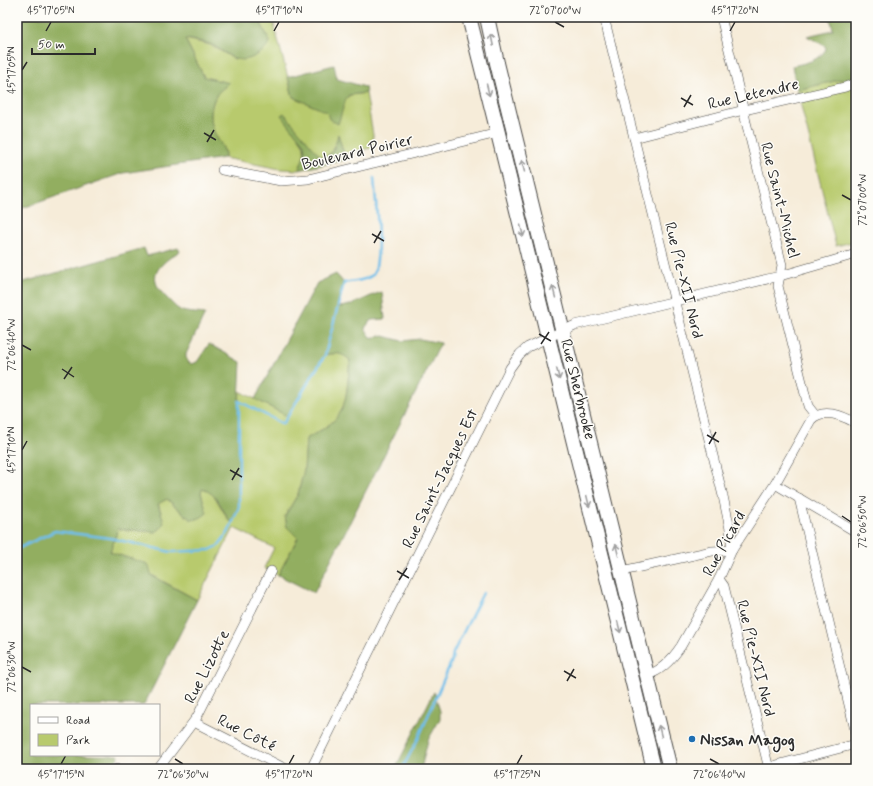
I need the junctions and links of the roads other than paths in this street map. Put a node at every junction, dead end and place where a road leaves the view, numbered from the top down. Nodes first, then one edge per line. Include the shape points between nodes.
1 (468, 17) edge
2 (487, 17) edge
3 (604, 17) edge
4 (721, 17) edge
5 (856, 83) edge
6 (744, 110) junction
7 (498, 133) junction
8 (634, 138) junction
9 (222, 170) dead end
10 (856, 254) edge
11 (780, 276) junction
12 (675, 300) junction
13 (563, 330) junction
14 (549, 337) junction
15 (815, 416) junction
16 (856, 423) edge
17 (775, 484) junction
18 (800, 498) junction
19 (856, 532) edge
20 (732, 550) junction
21 (270, 571) dead end
22 (622, 571) junction
23 (719, 579) junction
24 (647, 675) junction
25 (194, 722) junction
26 (856, 734) edge
27 (856, 744) edge
28 (769, 768) edge
29 (158, 769) edge
30 (286, 769) edge
31 (311, 769) edge
32 (654, 769) edge
33 (670, 769) edge

1 -> 7 main road, Rue Sherbrooke
13 -> 2 main road, Rue Sherbrooke
3 - 8 street, Rue Pie-XII Nord
4 - 6 street, Rue Saint-Michel
5 - 6 street, Rue Letendre
6 - 8 street, Rue Letendre
6 - 11 street, Rue Saint-Michel via 782,265
7 - 9 street, Boulevard Poirier via 308,180 281,181
7 -> 14 main road, Rue Sherbrooke
8 - 12 street, Rue Pie-XII Nord
10 - 11 street, Rue Saint-Jacques Est
11 - 12 street, Rue Saint-Jacques Est
11 - 15 street, Rue Saint-Michel via 778,286 808,406
12 - 13 street, Rue Saint-Jacques Est
12 - 20 street, Rue Pie-XII Nord via 728,520
13 - 14 street, Rue Saint-Jacques Est
22 -> 13 main road, Rue Sherbrooke
14 - 31 street, Rue Saint-Jacques Est via 526,349 510,368
14 -> 32 main road, Rue Sherbrooke
15 - 16 street via 828,413
15 - 17 street, Rue Picard
17 - 18 street
17 - 20 street, Rue Picard
18 - 19 street
18 - 26 street
20 - 22 street via 712,551
20 - 23 street, Rue Picard
21 - 25 street, Rue Lizotte
22 - 24 main road, Rue Sherbrooke
23 - 24 street, Rue Picard via 676,653 659,670
23 - 28 street, Rue Pie-XII Nord via 724,586
33 -> 24 main road, Rue Sherbrooke
25 - 29 street, Rue Lizotte
25 - 30 street, Rue Côté
27 - 28 street

